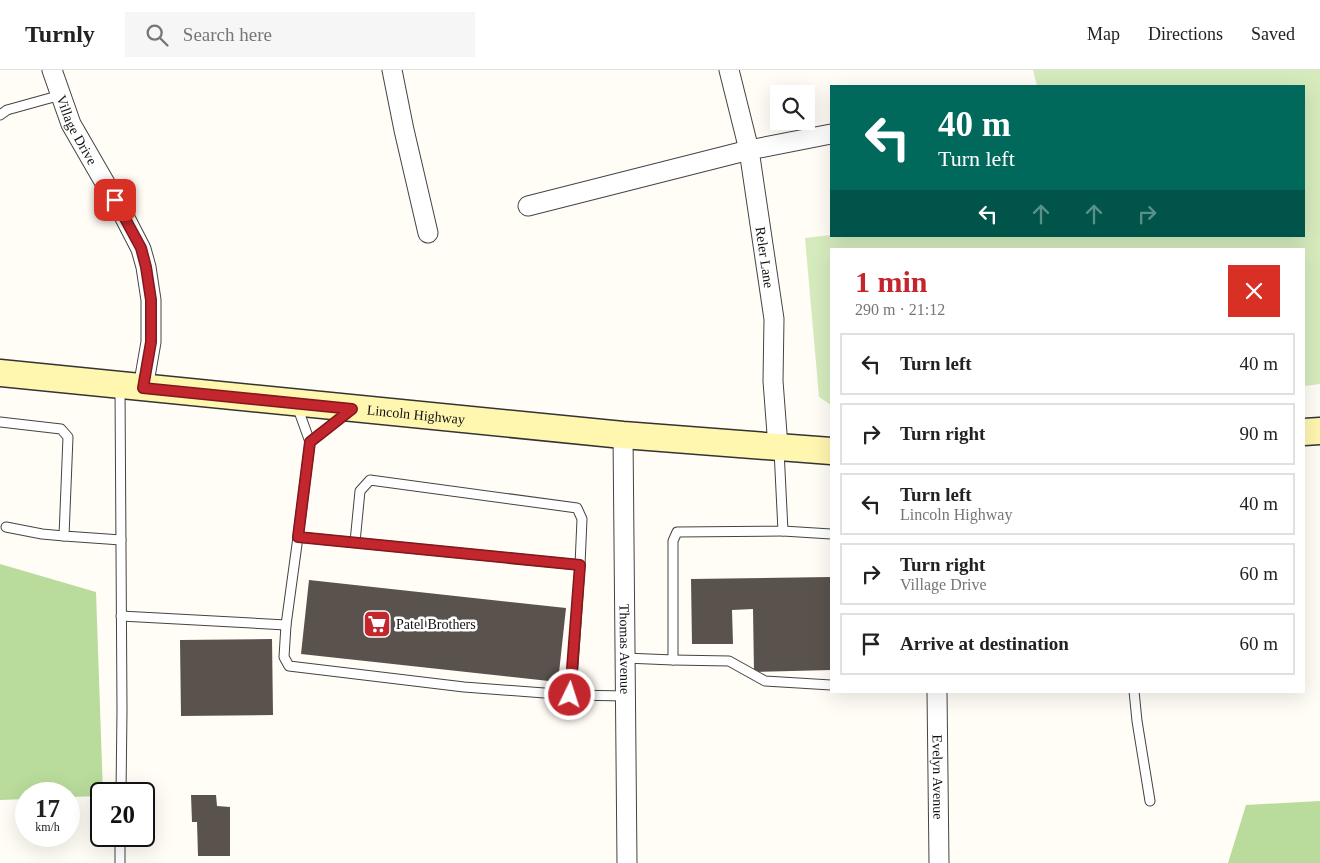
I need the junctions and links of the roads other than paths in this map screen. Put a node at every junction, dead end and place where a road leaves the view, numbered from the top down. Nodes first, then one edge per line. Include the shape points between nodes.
1 (52, 70) edge
2 (392, 70) edge
3 (728, 70) edge
4 (61, 95) junction
5 (0, 115) edge
6 (830, 134) edge
7 (750, 150) junction
8 (528, 206) dead end
9 (428, 233) dead end
10 (0, 374) edge
11 (132, 387) junction
12 (296, 404) junction
13 (352, 409) junction
14 (0, 422) edge
15 (1320, 431) edge
16 (1305, 432) edge
17 (623, 435) junction
18 (310, 442) junction
19 (778, 447) junction
20 (830, 452) edge
21 (6, 527) dead end
22 (783, 531) junction
23 (830, 534) edge
24 (64, 536) junction
25 (298, 537) junction
26 (121, 540) junction
27 (355, 542) junction
28 (580, 565) junction
29 (121, 616) junction
30 (286, 625) junction
31 (625, 658) junction
32 (673, 660) junction
33 (830, 684) edge
34 (937, 693) edge
35 (1134, 693) edge
36 (570, 695) junction
37 (626, 696) junction
38 (121, 782) edge
39 (1150, 802) dead end
40 (120, 847) edge
41 (120, 863) edge
42 (627, 863) edge
43 (939, 863) edge

1 - 4 street, Village Drive
2 - 9 street
3 - 7 street, Reler Lane
4 - 5 lane via 7,110
4 - 11 street, Village Drive via 71,124 141,248 146,267 151,300 151,342
6 - 7 street
7 - 8 street
7 - 19 street, Reler Lane via 774,319 773,381
10 - 11 main road, Lincoln Highway
11 - 12 main road, Lincoln Highway
11 - 26 lane
12 - 13 main road, Lincoln Highway
12 - 18 lane
13 - 17 main road, Lincoln Highway
13 - 18 lane
14 - 24 lane via 61,430 68,437
15 - 16 main road
17 - 19 main road, Lincoln Highway
17 - 31 street, Thomas Avenue
18 - 25 lane
19 - 20 main road, Lincoln Highway
19 - 22 lane
21 - 24 lane
22 - 23 lane
22 - 32 lane via 677,532 672,541
24 - 26 lane
25 - 27 lane
25 - 30 lane
26 - 29 lane
27 - 28 lane
27 - 28 lane via 360,492 370,480 577,508 582,519
28 - 36 lane
29 - 30 lane
29 - 38 lane
30 - 36 lane via 284,657 289,666 464,687
31 - 32 lane
31 - 37 street, Thomas Avenue
32 - 33 lane via 729,661 765,681
34 - 43 street, Evelyn Avenue
35 - 39 lane
36 - 37 lane
37 - 42 street, Thomas Avenue
40 - 41 lane

